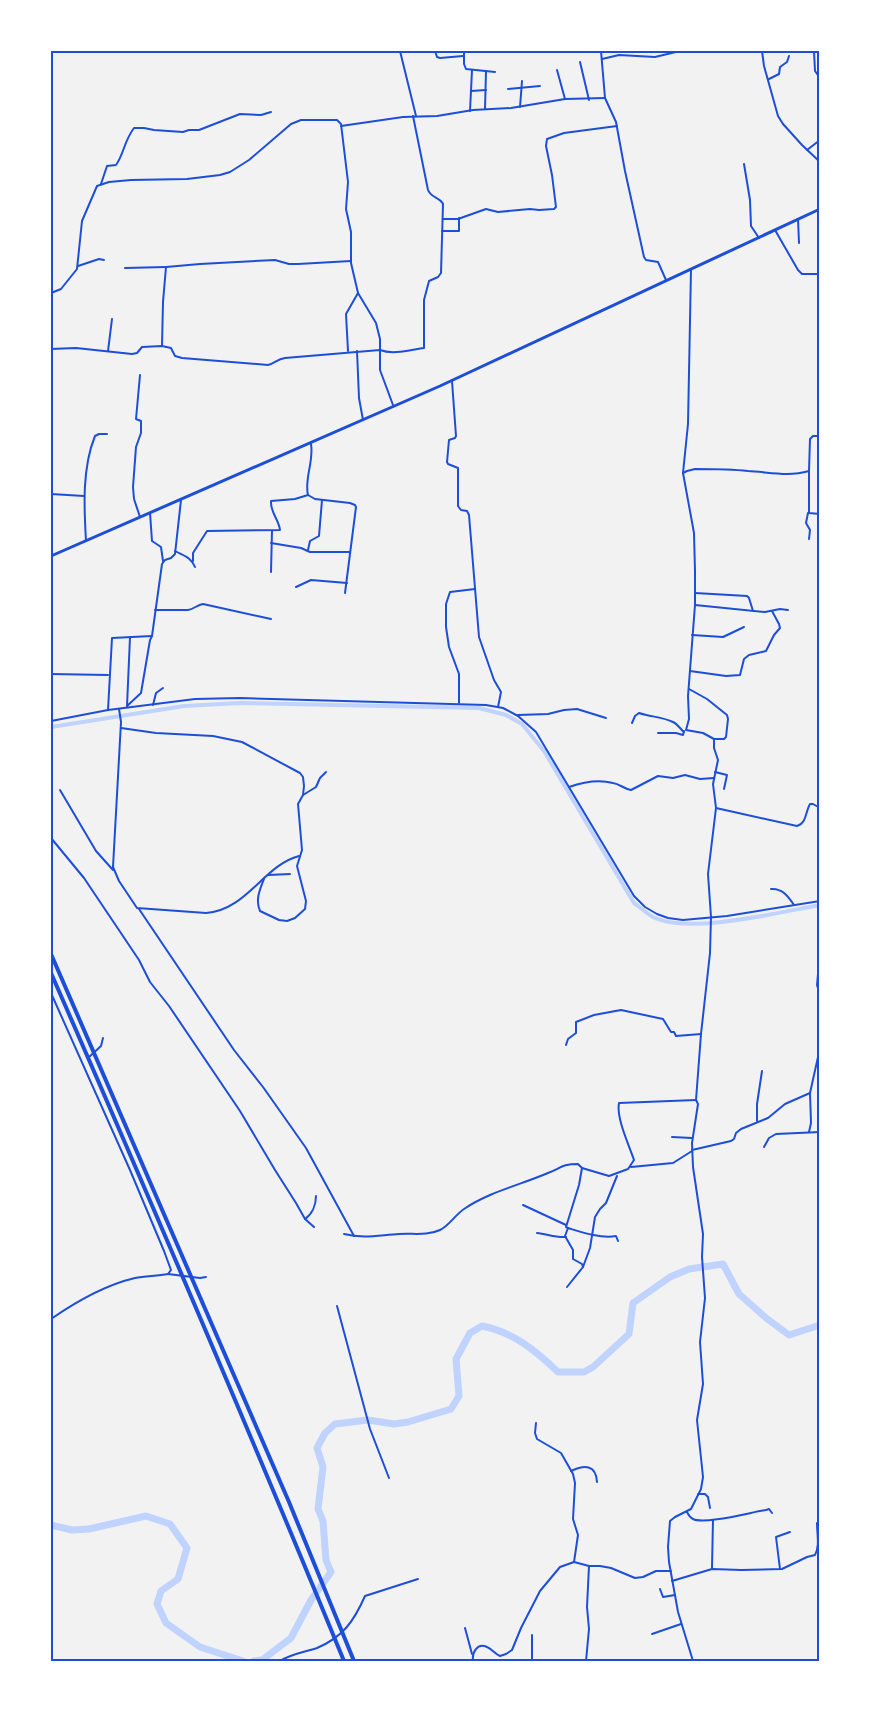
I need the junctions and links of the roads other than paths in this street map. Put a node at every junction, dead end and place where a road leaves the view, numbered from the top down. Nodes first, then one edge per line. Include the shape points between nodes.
1 (400, 51) edge
2 (435, 51) edge
3 (464, 51) edge
4 (602, 51) edge
5 (680, 51) edge
6 (762, 51) edge
7 (814, 51) edge
8 (464, 56) junction
9 (789, 56) dead end
10 (602, 59) junction
11 (580, 62) dead end
12 (472, 70) junction
13 (556, 70) dead end
14 (486, 71) junction
15 (495, 72) dead end
16 (820, 78) edge
17 (768, 80) junction
18 (522, 81) dead end
19 (540, 86) dead end
20 (508, 89) dead end
21 (522, 89) junction
22 (486, 90) junction
23 (471, 91) junction
24 (605, 98) junction
25 (565, 99) junction
26 (589, 100) junction
27 (520, 107) junction
28 (485, 110) junction
29 (470, 111) junction
30 (271, 112) dead end
31 (415, 116) junction
32 (341, 126) junction
33 (617, 126) junction
34 (820, 140) edge
35 (807, 150) junction
36 (820, 162) edge
37 (744, 165) dead end
38 (101, 184) junction
39 (820, 209) edge
40 (459, 218) junction
41 (443, 219) junction
42 (798, 219) junction
43 (776, 230) junction
44 (442, 231) junction
45 (759, 238) junction
46 (799, 243) dead end
47 (104, 260) dead end
48 (351, 261) junction
49 (78, 266) junction
50 (166, 267) junction
51 (125, 268) dead end
52 (691, 269) junction
53 (820, 274) edge
54 (666, 280) junction
55 (51, 293) edge
56 (358, 293) junction
57 (112, 319) dead end
58 (162, 346) junction
59 (51, 349) edge
60 (380, 350) junction
61 (108, 351) junction
62 (357, 351) junction
63 (349, 352) junction
64 (140, 375) dead end
65 (452, 381) junction
66 (394, 407) junction
67 (363, 420) junction
68 (107, 434) dead end
69 (820, 436) edge
70 (311, 444) junction
71 (809, 471) junction
72 (683, 473) junction
73 (51, 494) edge
74 (308, 495) junction
75 (84, 496) junction
76 (181, 500) junction
77 (321, 500) junction
78 (810, 511) junction
79 (150, 513) junction
80 (820, 514) edge
81 (140, 517) junction
82 (272, 531) junction
83 (809, 539) dead end
84 (86, 541) junction
85 (272, 543) junction
86 (175, 551) junction
87 (308, 551) junction
88 (350, 552) junction
89 (51, 556) edge
90 (163, 561) junction
91 (193, 561) junction
92 (195, 567) dead end
93 (270, 572) dead end
94 (346, 583) junction
95 (296, 587) dead end
96 (475, 589) junction
97 (345, 593) dead end
98 (695, 593) junction
99 (694, 605) junction
100 (155, 610) junction
101 (788, 610) dead end
102 (753, 611) junction
103 (772, 611) junction
104 (270, 619) dead end
105 (744, 627) dead end
106 (693, 635) junction
107 (152, 636) junction
108 (130, 637) junction
109 (690, 671) junction
110 (51, 674) edge
111 (109, 675) junction
112 (163, 688) dead end
113 (688, 689) junction
114 (459, 703) junction
115 (153, 705) junction
116 (126, 707) junction
117 (498, 707) junction
118 (119, 709) junction
119 (108, 710) junction
120 (516, 715) junction
121 (606, 718) dead end
122 (51, 721) edge
123 (632, 723) dead end
124 (121, 728) junction
125 (685, 731) junction
126 (658, 733) dead end
127 (714, 739) junction
128 (326, 772) dead end
129 (715, 772) junction
130 (714, 778) junction
131 (569, 787) junction
132 (724, 789) dead end
133 (60, 790) dead end
134 (303, 795) junction
135 (716, 808) junction
136 (820, 808) edge
137 (51, 838) edge
138 (300, 856) junction
139 (114, 871) junction
140 (290, 874) dead end
141 (268, 875) junction
142 (264, 879) junction
143 (771, 889) dead end
144 (820, 901) edge
145 (794, 906) junction
146 (139, 909) junction
147 (711, 918) junction
148 (820, 952) edge
149 (51, 954) edge
150 (51, 973) edge
151 (51, 993) edge
152 (820, 995) edge
153 (701, 1034) junction
154 (103, 1038) dead end
155 (566, 1045) dead end
156 (820, 1048) edge
157 (93, 1052) junction
158 (88, 1058) junction
159 (762, 1071) dead end
160 (810, 1094) junction
161 (696, 1100) junction
162 (758, 1122) junction
163 (809, 1132) junction
164 (820, 1132) edge
165 (672, 1137) dead end
166 (692, 1137) junction
167 (764, 1147) dead end
168 (692, 1150) junction
169 (631, 1167) junction
170 (582, 1168) junction
171 (617, 1174) junction
172 (316, 1196) dead end
173 (523, 1205) dead end
174 (305, 1220) junction
175 (567, 1226) junction
176 (314, 1227) dead end
177 (537, 1233) dead end
178 (344, 1234) dead end
179 (592, 1234) junction
180 (354, 1236) junction
181 (566, 1237) junction
182 (618, 1241) dead end
183 (582, 1267) junction
184 (168, 1274) junction
185 (183, 1276) junction
186 (192, 1277) junction
187 (206, 1277) dead end
188 (567, 1287) dead end
189 (338, 1306) dead end
190 (51, 1319) edge
191 (536, 1423) dead end
192 (820, 1462) edge
193 (572, 1471) junction
194 (388, 1478) dead end
195 (597, 1482) dead end
196 (820, 1491) edge
197 (698, 1494) junction
198 (710, 1508) dead end
199 (687, 1512) junction
200 (772, 1513) dead end
201 (713, 1520) junction
202 (820, 1521) edge
203 (790, 1532) dead end
204 (819, 1541) edge
205 (574, 1562) junction
206 (589, 1566) junction
207 (712, 1569) junction
208 (780, 1569) junction
209 (671, 1571) junction
210 (418, 1579) dead end
211 (672, 1581) junction
212 (660, 1589) dead end
213 (675, 1595) junction
214 (681, 1624) junction
215 (465, 1628) dead end
216 (342, 1632) junction
217 (532, 1635) dead end
218 (652, 1635) dead end
219 (334, 1637) junction
220 (472, 1654) junction
221 (280, 1661) edge
222 (344, 1661) edge
223 (354, 1661) edge
224 (473, 1661) edge
225 (532, 1661) edge
226 (586, 1661) edge
227 (693, 1661) edge

1 - 31 street
2 - 8 street via 440,58
3 - 8 street
4 - 10 street
5 - 10 street via 655,57
6 - 17 street
7 - 16 street via 814,67
8 - 12 street via 464,67
9 - 17 street via 779,74
10 - 24 street
11 - 26 street
12 - 14 street
12 - 23 street
13 - 25 street
14 - 15 street
14 - 22 street
17 - 35 street via 778,116
18 - 21 street
19 - 21 street
20 - 21 street
21 - 27 street
22 - 23 street
22 - 28 street
23 - 29 street
24 - 26 street
24 - 33 street
25 - 26 street
25 - 27 street
27 - 28 street
28 - 29 street
29 - 31 street
30 - 38 street via 240,114 183,132 134,129 127,136 116,165 107,166
31 - 32 street
31 - 41 street via 428,190 443,202
32 - 38 street via 337,120 296,122 249,160 220,175
32 - 48 street
33 - 40 street via 547,139 555,208 498,212 483,209
33 - 54 street via 644,257 658,262
34 - 35 street
35 - 36 street
37 - 45 street via 751,226
38 - 49 street via 94,191 82,221
39 - 42 main road
40 - 41 street
40 - 44 street via 459,231
41 - 44 street
42 - 43 main road
42 - 46 street
43 - 45 main road
43 - 53 street via 798,270 802,274
44 - 60 street via 441,273 429,281 426,292 424,348 403,352
45 - 52 main road
47 - 49 street
48 - 50 street via 289,264 274,260
48 - 56 street
49 - 55 street via 62,289
50 - 51 street
50 - 58 street
52 - 54 main road
52 - 72 street via 688,424
54 - 65 main road
56 - 60 street via 376,323
56 - 63 street via 346,314
57 - 61 street
58 - 61 street via 140,347 134,354
58 - 63 street via 182,358 268,365 280,358
59 - 61 street
60 - 62 street
60 - 66 street via 380,370
62 - 63 street
62 - 67 street
64 - 81 street via 136,419 141,421 141,427 133,487
65 - 66 main road
65 - 96 street via 456,436 449,440 447,462 458,468 458,506 469,515
66 - 67 main road
67 - 70 main road
68 - 75 street via 97,434 92,442
69 - 71 street via 810,439
70 - 74 street
70 - 76 main road
71 - 72 street via 793,475 695,469
71 - 78 street
72 - 98 street via 694,533
73 - 75 street
74 - 77 street
74 - 82 street via 271,501 280,529
75 - 84 street
76 - 79 main road
76 - 86 street
77 - 87 street via 320,536 310,541
77 - 88 street via 356,506
78 - 80 street
78 - 83 street via 806,521
79 - 81 main road
79 - 90 street via 152,541 161,547
81 - 84 main road
82 - 85 street
82 - 91 street via 207,531 193,553
84 - 89 main road
85 - 87 street
85 - 93 street
86 - 90 street
86 - 91 street
87 - 88 street
88 - 94 street
90 - 100 street
91 - 92 street
94 - 95 street via 311,580
94 - 97 street
96 - 114 street via 452,591 446,604 449,647 459,674
96 - 117 street via 480,642 501,692
98 - 99 street
98 - 102 street via 747,596
99 - 102 street
99 - 106 street
100 - 104 street via 188,610 203,604
100 - 107 street
101 - 103 street
102 - 103 street
103 - 109 street via 780,628 766,651 744,660 740,675
105 - 106 street via 723,637
106 - 109 street
107 - 108 street
107 - 116 street via 141,693
108 - 111 street via 112,638
108 - 116 street
109 - 113 street
110 - 111 street
111 - 119 street
112 - 115 street via 156,693
113 - 125 street
113 - 127 street via 727,715 726,737
114 - 115 street via 240,698
114 - 117 street
115 - 116 street
116 - 118 street
117 - 120 street
118 - 119 street
118 - 124 street
119 - 122 street
120 - 121 street via 577,709
120 - 131 street via 536,732
123 - 125 street via 639,714 676,723
124 - 134 street via 247,743 300,772
124 - 139 street
125 - 126 street via 683,735
125 - 127 street
127 - 129 street via 718,760
128 - 134 street via 316,787
129 - 130 street
129 - 132 street via 728,775
130 - 131 street via 658,776 631,790 610,782
130 - 135 street
131 - 147 street via 639,902 676,920
133 - 139 street via 96,851
134 - 138 street via 298,804
135 - 136 street via 797,826 810,804
135 - 147 street via 708,874
137 - 174 street via 81,872 150,982 240,1111
138 - 141 street via 284,861
138 - 142 street via 297,870 306,904 296,918 283,921 260,911 258,896
139 - 146 street
140 - 141 street
141 - 142 street
142 - 146 street via 246,895 215,912
143 - 145 street via 786,894
144 - 145 street
145 - 147 street
146 - 180 street via 306,1148
147 - 153 street
148 - 152 street
149 - 157 highway
150 - 158 highway
151 - 184 street via 164,1251 171,1270
153 - 155 street via 676,1036 663,1019 621,1010 576,1022 576,1033
153 - 161 street
154 - 157 street via 101,1046
156 - 160 street
157 - 158 street
157 - 186 highway
158 - 185 highway
159 - 162 street
160 - 162 street via 785,1104
160 - 163 street
161 - 166 street
161 - 169 street via 619,1103 634,1160
162 - 168 street via 738,1131 731,1141
163 - 164 street
163 - 167 street via 776,1134
165 - 166 street
166 - 168 street
168 - 169 street via 673,1163
168 - 197 street via 702,1228 705,1298 698,1419 703,1477
169 - 171 street
170 - 171 street via 605,1176
170 - 175 street
170 - 180 street via 565,1164 504,1189 460,1212 433,1233
171 - 179 street via 608,1200 595,1217
172 - 174 street
173 - 175 street
174 - 176 street
175 - 179 street
175 - 181 street
177 - 181 street
178 - 180 street
179 - 182 street via 616,1236
179 - 183 street
181 - 183 street via 573,1259
183 - 188 street
184 - 185 street
184 - 190 street via 109,1286
185 - 186 street
185 - 219 highway
186 - 187 street
186 - 216 highway
189 - 194 street via 370,1429
191 - 193 street via 537,1439 561,1453
192 - 196 street
193 - 195 street via 581,1467 594,1470
193 - 205 street via 573,1519 578,1535
197 - 198 street via 708,1497
197 - 199 street
199 - 201 street via 694,1519
199 - 209 street via 672,1519 669,1526
200 - 201 street via 769,1509
201 - 207 street
202 - 204 street
203 - 208 street via 776,1538
204 - 208 street via 815,1556
205 - 206 street
205 - 220 street via 557,1569 540,1591 509,1653 500,1656 484,1646
206 - 209 street via 611,1568 635,1578
206 - 226 street
207 - 208 street
207 - 211 street
209 - 211 street
210 - 216 street via 365,1596 356,1617
211 - 213 street
212 - 213 street via 663,1597
213 - 214 street
214 - 218 street
214 - 227 street
215 - 220 street
216 - 219 street
216 - 223 highway
217 - 225 street
219 - 221 street via 319,1647
219 - 222 highway
220 - 224 street

